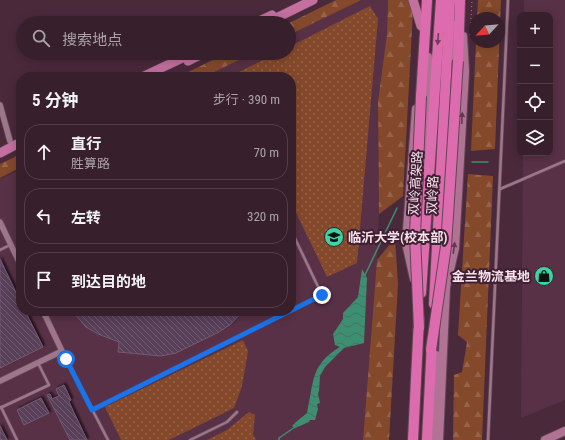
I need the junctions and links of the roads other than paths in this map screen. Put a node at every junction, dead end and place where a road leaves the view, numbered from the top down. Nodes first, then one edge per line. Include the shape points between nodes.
1 (302, 0) edge
2 (314, 0) edge
3 (413, 0) edge
4 (441, 0) edge
5 (450, 0) edge
6 (460, 0) edge
7 (508, 0) edge
8 (427, 1) edge
9 (269, 16) edge
10 (281, 16) edge
11 (421, 26) junction
12 (178, 60) edge
13 (189, 60) edge
14 (153, 72) edge
15 (164, 72) edge
16 (0, 105) edge
17 (16, 138) edge
18 (10, 141) junction
19 (16, 145) edge
20 (0, 146) edge
21 (0, 153) edge
22 (565, 161) edge
23 (500, 189) junction
24 (456, 212) junction
25 (0, 222) edge
26 (442, 237) junction
27 (296, 240) edge
28 (11, 245) junction
29 (0, 250) edge
30 (16, 256) edge
31 (414, 282) junction
32 (296, 308) edge
33 (45, 316) edge
34 (280, 316) edge
35 (419, 328) junction
36 (431, 350) junction
37 (62, 351) junction
38 (38, 362) junction
39 (435, 375) junction
40 (0, 381) edge
41 (441, 406) junction
42 (1, 408) edge
43 (92, 410) junction
44 (237, 412) dead end
45 (565, 431) edge
46 (17, 440) edge
47 (108, 440) edge
48 (190, 440) edge
49 (409, 440) edge
50 (413, 440) edge
51 (427, 440) edge
52 (432, 440) edge
53 (439, 440) edge
54 (488, 440) edge
55 (545, 440) edge

1 - 9 main road
2 - 10 main road
3 - 11 main road
4 -> 35 highway, 双岭高架路, bridge
5 - 36 highway, 双岭高架路, bridge
24 -> 6 main road via 465,70
6 - 26 main road, 双岭路 via 451,58
6 - 36 highway, bridge via 446,246
7 - 23 lane
8 - 11 main road
8 - 31 main road, 双岭路 via 428,94 422,220
8 - 35 highway, bridge via 415,235
11 - 31 main road via 406,243
12 - 14 main road
13 - 15 main road
16 - 18 street
17 - 18 main road
18 - 20 main road
19 - 21 main road
22 - 23 lane
23 - 54 lane
24 - 26 main road
41 -> 24 main road via 446,287 455,248
25 - 28 street
26 - 39 main road, 双岭路
27 - 32 lane via 322,295
28 - 29 lane
28 - 30 street
31 - 49 main road, 双岭路 via 415,330
33 - 37 street
34 - 43 lane
35 - 50 highway, 双岭高架路
36 - 51 highway, 双岭高架路
37 - 38 street
37 - 43 lane
38 - 40 street
38 - 42 lane via 49,384
39 - 41 main road
39 - 52 main road, 双岭路
41 - 53 main road
42 - 46 lane
43 - 47 lane
44 - 48 lane via 227,422
45 - 55 main road

